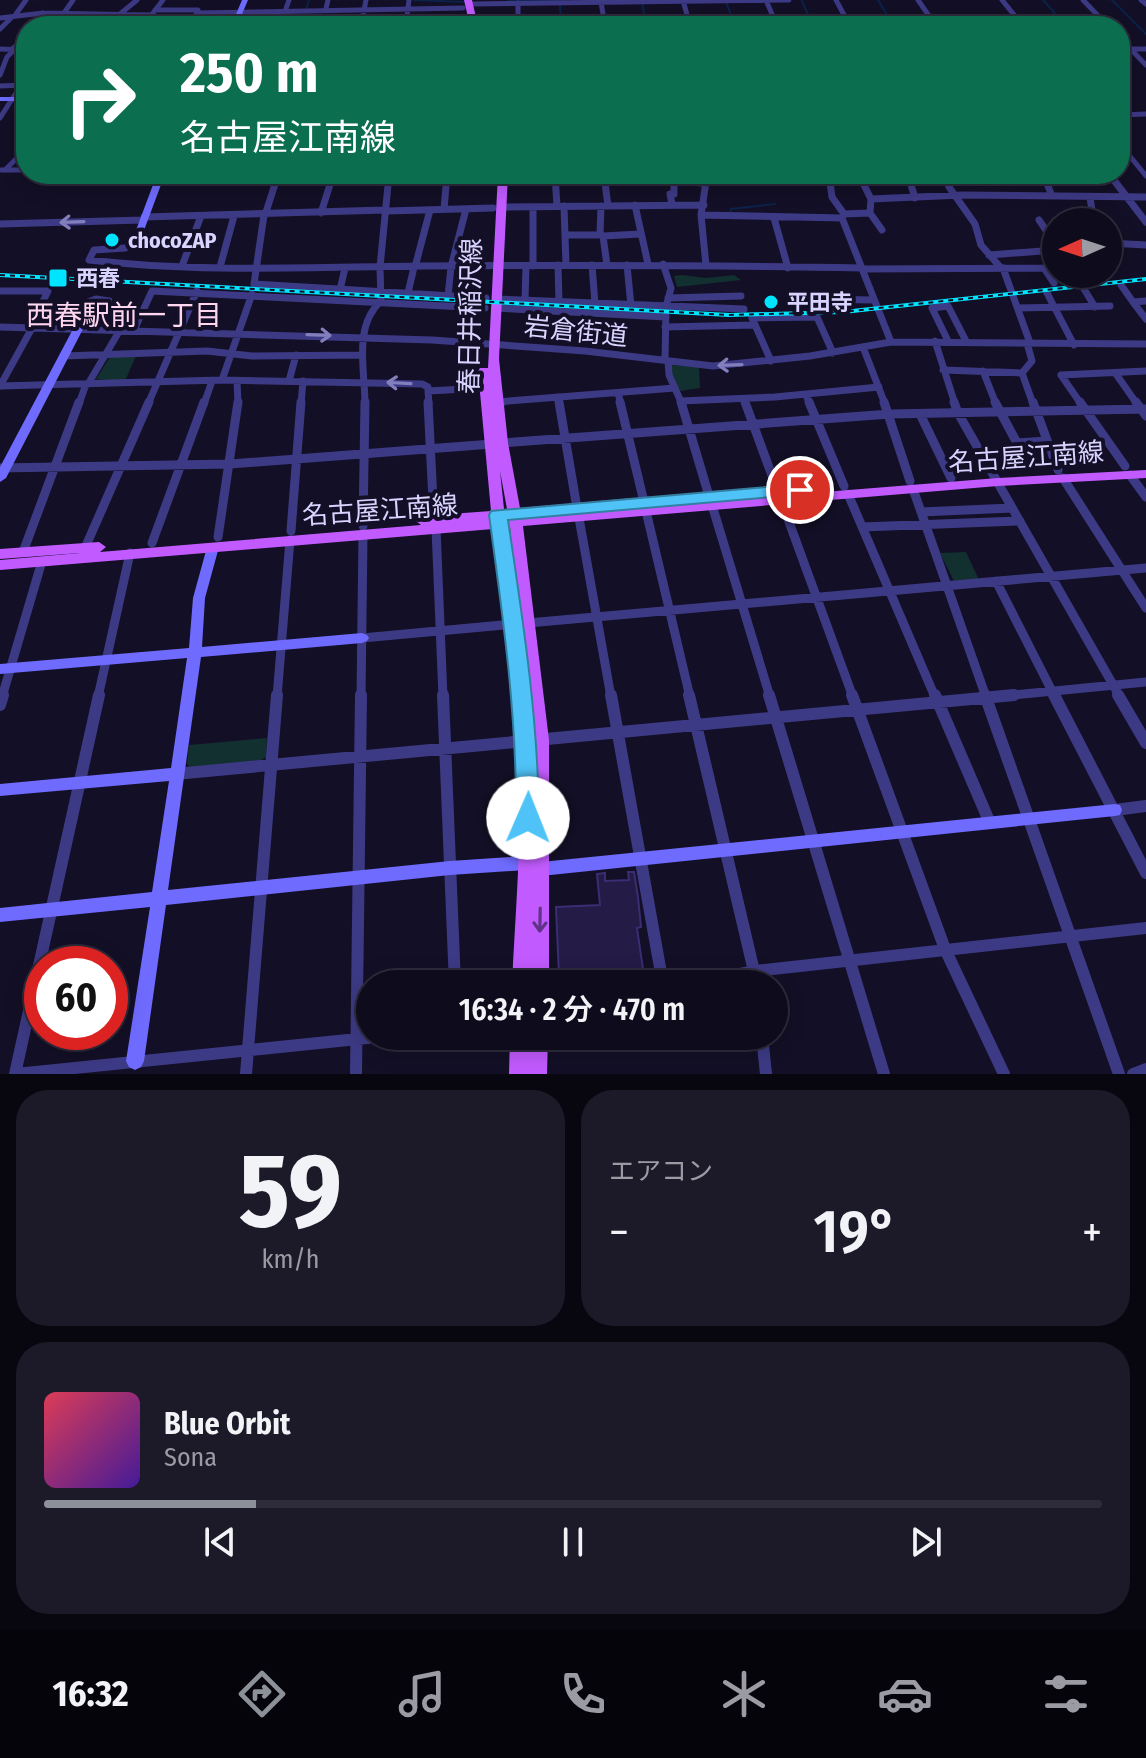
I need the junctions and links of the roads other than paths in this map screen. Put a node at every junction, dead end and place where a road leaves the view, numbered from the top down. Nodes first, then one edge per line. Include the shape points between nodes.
1 (26, 0) edge
2 (73, 0) edge
3 (137, 0) edge
4 (163, 0) edge
5 (190, 0) edge
6 (245, 0) edge
7 (289, 0) edge
8 (328, 0) edge
9 (366, 0) edge
10 (409, 0) edge
11 (683, 0) edge
12 (766, 0) edge
13 (789, 0) edge
14 (1002, 0) edge
15 (1083, 0) edge
16 (1141, 0) edge
17 (601, 2) junction
18 (465, 3) edge
19 (518, 3) junction
20 (1146, 4) edge
21 (408, 9) junction
22 (180, 10) junction
23 (364, 10) junction
24 (326, 11) junction
25 (153, 12) junction
26 (240, 12) junction
27 (285, 12) junction
28 (43, 13) junction
29 (64, 13) junction
30 (86, 13) junction
31 (197, 13) junction
32 (122, 14) junction
33 (14, 16) junction
34 (41, 16) edge
35 (62, 16) edge
36 (84, 16) edge
37 (150, 16) edge
38 (196, 16) edge
39 (238, 16) edge
40 (284, 16) edge
41 (325, 16) edge
42 (363, 16) edge
43 (407, 16) edge
44 (518, 16) edge
45 (603, 16) edge
46 (1015, 16) edge
47 (1098, 16) edge
48 (0, 18) edge
49 (0, 29) edge
50 (0, 49) edge
51 (14, 49) joint
52 (1130, 49) joint
53 (1146, 49) edge
54 (1146, 65) edge
55 (0, 75) edge
56 (16, 94) edge
57 (0, 99) edge
58 (12, 99) junction
59 (16, 99) edge
60 (0, 118) edge
61 (1130, 156) edge
62 (1146, 176) edge
63 (157, 184) edge
64 (275, 184) edge
65 (330, 184) edge
66 (388, 184) edge
67 (446, 184) edge
68 (496, 184) edge
69 (501, 184) edge
70 (557, 184) edge
71 (604, 184) edge
72 (674, 184) edge
73 (706, 184) edge
74 (830, 184) edge
75 (864, 184) edge
76 (911, 184) edge
77 (950, 184) edge
78 (1047, 184) edge
79 (1116, 184) edge
80 (958, 196) junction
81 (1052, 196) junction
82 (1146, 197) edge
83 (915, 198) junction
84 (1090, 198) junction
85 (1127, 198) junction
86 (871, 199) junction
87 (672, 204) junction
88 (635, 205) junction
89 (704, 205) junction
90 (560, 206) junction
91 (604, 206) junction
92 (533, 207) junction
93 (497, 208) junction
94 (1092, 208) edge
95 (444, 209) junction
96 (466, 209) junction
97 (386, 210) junction
98 (430, 210) junction
99 (321, 213) junction
100 (870, 213) junction
101 (265, 215) junction
102 (701, 215) junction
103 (201, 216) junction
104 (234, 216) junction
105 (843, 216) junction
106 (144, 218) junction
107 (774, 218) junction
108 (1039, 220) dead end
109 (1146, 222) edge
110 (0, 224) edge
111 (1042, 225) edge
112 (882, 230) dead end
113 (640, 234) junction
114 (565, 235) junction
115 (601, 236) junction
116 (1122, 244) edge
117 (135, 245) junction
118 (1146, 245) edge
119 (1042, 250) edge
120 (1034, 251) junction
121 (989, 255) junction
122 (128, 263) junction
123 (648, 264) junction
124 (663, 264) junction
125 (562, 265) junction
126 (592, 265) junction
127 (607, 265) junction
128 (627, 265) junction
129 (706, 265) junction
130 (182, 266) junction
131 (493, 266) junction
132 (530, 266) junction
133 (1042, 266) edge
134 (220, 267) junction
135 (380, 267) junction
136 (414, 267) junction
137 (451, 267) junction
138 (258, 268) junction
139 (306, 268) junction
140 (345, 268) junction
141 (788, 268) junction
142 (861, 268) junction
143 (1002, 268) junction
144 (1042, 268) edge
145 (1122, 286) edge
146 (301, 287) junction
147 (1084, 289) dead end
148 (340, 290) junction
149 (0, 291) edge
150 (197, 291) junction
151 (408, 293) junction
152 (1047, 293) dead end
153 (252, 294) junction
154 (381, 296) junction
155 (448, 296) junction
156 (741, 296) dead end
157 (297, 297) junction
158 (668, 298) junction
159 (813, 299) dead end
160 (525, 300) junction
161 (874, 300) junction
162 (1146, 301) edge
163 (559, 302) junction
164 (1133, 302) junction
165 (491, 303) junction
166 (595, 304) junction
167 (631, 306) junction
168 (1110, 306) dead end
169 (1055, 307) junction
170 (1095, 307) junction
171 (666, 308) junction
172 (1019, 308) junction
173 (744, 309) dead end
174 (666, 317) junction
175 (1146, 319) edge
176 (81, 324) junction
177 (755, 325) junction
178 (0, 327) edge
179 (665, 327) junction
180 (31, 328) junction
181 (120, 330) junction
182 (134, 330) junction
183 (180, 332) junction
184 (241, 333) junction
185 (365, 337) junction
186 (935, 341) junction
187 (948, 341) junction
188 (966, 341) junction
189 (891, 342) junction
190 (488, 343) junction
191 (1029, 343) junction
192 (1146, 344) edge
193 (1074, 345) junction
194 (863, 347) junction
195 (171, 352) junction
196 (833, 353) junction
197 (105, 355) junction
198 (231, 355) junction
199 (296, 355) junction
200 (361, 355) junction
201 (64, 356) junction
202 (666, 361) junction
203 (771, 361) junction
204 (943, 370) junction
205 (983, 371) junction
206 (1146, 371) edge
207 (1022, 373) junction
208 (1116, 374) junction
209 (217, 381) junction
210 (237, 381) junction
211 (289, 381) junction
212 (303, 381) junction
213 (156, 382) junction
214 (365, 382) junction
215 (50, 384) junction
216 (87, 384) junction
217 (0, 386) edge
218 (879, 387) junction
219 (484, 388) junction
220 (675, 388) junction
221 (428, 391) junction
222 (618, 393) junction
223 (806, 395) junction
224 (558, 397) junction
225 (744, 399) junction
226 (681, 401) junction
227 (496, 402) junction
228 (1085, 410) junction
229 (1036, 411) junction
230 (1144, 411) edge
231 (1000, 412) junction
232 (958, 413) junction
233 (890, 414) junction
234 (920, 414) junction
235 (817, 420) junction
236 (753, 425) junction
237 (690, 429) junction
238 (627, 434) junction
239 (565, 439) junction
240 (1047, 441) junction
241 (497, 444) junction
242 (430, 449) junction
243 (364, 453) junction
244 (297, 459) junction
245 (181, 463) junction
246 (121, 464) junction
247 (230, 464) junction
248 (1146, 465) edge
249 (53, 466) junction
250 (1128, 470) junction
251 (2, 471) edge
252 (1060, 474) junction
253 (1146, 474) edge
254 (951, 478) junction
255 (996, 478) junction
256 (912, 485) junction
257 (846, 490) junction
258 (779, 496) junction
259 (1146, 497) edge
260 (711, 501) junction
261 (645, 506) junction
262 (1012, 508) junction
263 (921, 512) junction
264 (578, 513) junction
265 (516, 518) junction
266 (499, 520) junction
267 (1020, 521) junction
268 (435, 525) junction
269 (926, 526) junction
270 (862, 527) junction
271 (363, 530) junction
272 (291, 536) junction
273 (216, 542) junction
274 (152, 543) junction
275 (85, 548) junction
276 (23, 552) junction
277 (130, 553) junction
278 (0, 554) edge
279 (42, 561) junction
280 (0, 565) edge
281 (1146, 568) edge
282 (1122, 570) junction
283 (1051, 576) junction
284 (996, 581) junction
285 (948, 585) junction
286 (890, 590) junction
287 (816, 597) junction
288 (742, 603) junction
289 (1146, 608) edge
290 (670, 610) junction
291 (596, 617) junction
292 (521, 623) junction
293 (440, 631) junction
294 (362, 638) junction
295 (282, 645) junction
296 (195, 652) junction
297 (105, 660) junction
298 (5, 669) edge
299 (1146, 682) edge
300 (1113, 685) junction
301 (1053, 691) junction
302 (987, 697) junction
303 (938, 702) junction
304 (0, 705) edge
305 (858, 710) junction
306 (777, 718) junction
307 (699, 725) junction
308 (617, 733) junction
309 (534, 741) junction
310 (1146, 743) edge
311 (445, 750) junction
312 (359, 757) junction
313 (272, 764) junction
314 (175, 774) junction
315 (78, 783) junction
316 (0, 790) edge
317 (1146, 806) edge
318 (1115, 810) junction
319 (1029, 819) junction
320 (990, 823) junction
321 (902, 832) junction
322 (814, 841) junction
323 (727, 850) junction
324 (639, 859) junction
325 (534, 866) junction
326 (450, 868) junction
327 (1146, 873) edge
328 (357, 878) junction
329 (261, 888) junction
330 (157, 899) junction
331 (51, 910) junction
332 (0, 915) edge
333 (1146, 928) edge
334 (1070, 936) junction
335 (945, 949) junction
336 (850, 960) junction
337 (357, 970) edge
338 (454, 970) edge
339 (523, 970) edge
340 (538, 970) edge
341 (660, 970) edge
342 (754, 970) edge
343 (788, 971) edge
344 (356, 1039) edge
345 (247, 1049) junction
346 (357, 1050) edge
347 (520, 1050) edge
348 (538, 1050) edge
349 (763, 1050) edge
350 (136, 1066) edge
351 (1146, 1069) edge
352 (48, 1072) edge
353 (16, 1074) edge
354 (246, 1074) edge
355 (356, 1074) edge
356 (519, 1074) edge
357 (537, 1074) edge
358 (766, 1074) edge
359 (884, 1074) edge
360 (1004, 1074) edge
361 (1119, 1074) edge
362 (1133, 1074) edge

1 - 33 street
2 - 29 street
3 - 32 street
4 - 25 street
5 - 22 street
6 - 26 street
7 - 27 street
8 - 24 street
9 - 23 street
10 - 21 street
11 - 12 street
11 - 17 street
12 - 13 street
14 - 46 street
15 - 47 street
16 - 20 street
17 - 19 street
17 - 45 street
18 - 19 street
18 - 21 street
19 - 44 street
21 - 23 street
21 - 43 street
22 - 25 street
22 - 31 street
23 - 24 street
23 - 42 street
24 - 27 street
24 - 41 street
25 - 32 street
25 - 37 street
26 - 27 street
26 - 31 street
26 - 39 street
27 - 40 street
28 - 29 street
28 - 33 street
28 - 34 street
29 - 30 street
29 - 35 street
30 - 32 street
30 - 36 street
31 - 38 street
33 - 48 street
33 - 49 street
50 - 51 street
51 - 55 street
52 - 53 street
52 - 54 street
56 - 58 street
57 - 58 street
58 - 59 street
58 - 60 street
61 - 62 street
63 - 106 street
64 - 101 street
65 - 99 street
66 - 97 street
67 - 95 street
68 - 93 main road, 春日井稲沢線
69 - 93 main road, 春日井稲沢線
70 - 90 street
71 - 91 street
72 - 87 street
73 - 89 street
74 - 105 street
75 - 86 street
76 - 83 street
77 - 80 street
78 - 81 street
79 - 85 street
80 - 81 street
80 - 83 street
80 - 121 street
81 - 84 street
82 - 85 street
83 - 86 street
84 - 85 street
84 - 94 street
85 - 109 street
86 - 100 street
87 - 88 street
87 - 89 street
88 - 91 street
88 - 113 street
89 - 102 street
90 - 91 street
90 - 92 street
90 - 114 street
91 - 115 street
92 - 93 street
92 - 132 street
93 - 96 street
93 - 131 main road, 春日井稲沢線
95 - 96 street
95 - 98 street
96 - 137 street
97 - 98 street
97 - 99 street
97 - 135 street
98 - 136 street
99 - 101 street
100 - 105 street
100 - 112 street
101 - 104 street
101 - 138 street
102 - 107 street
102 - 129 street
103 - 104 street
103 - 106 street
103 - 130 street
104 - 134 street
105 - 107 street
105 - 142 street
106 -> 110 street
106 - 117 street
107 - 141 street
108 - 111 street
113 - 115 street
113 - 123 street
114 - 115 street
114 - 125 street
115 - 127 street
116 - 118 street
117 - 122 street
117 - 122 street via 94,250 89,260
119 - 120 street
120 - 121 street
120 - 133 street
121 - 143 street
122 - 130 street
123 - 124 street
123 - 128 street
124 - 129 street
124 - 158 street via 671,288
125 - 126 street
125 - 132 street
125 - 163 street
126 - 127 street
126 - 166 street
127 - 128 street
128 - 167 street
129 - 141 street
130 - 134 street
131 - 132 street
131 - 137 street
131 - 165 main road, 春日井稲沢線
132 - 160 street
134 - 138 street
135 - 136 street
135 - 140 street
135 - 154 street
136 - 137 street
136 - 151 street
137 - 155 street
138 - 139 street
138 - 146 street via 254,284
139 - 140 street
139 - 146 street
140 - 148 street
141 - 142 street
142 - 143 street
142 - 161 street
143 - 144 street
143 - 172 street
145 - 164 street
146 - 148 street
146 - 157 street
147 - 170 street
148 - 154 street
149 - 180 street via 48,291
150 - 153 street
150 - 182 street via 152,291
150 - 183 street
151 - 154 street
151 - 155 street
152 - 169 street
153 - 157 street
153 - 184 street
154 - 157 street
154 - 165 street
154 - 185 street via 370,311
155 - 165 street
156 - 158 street
158 - 171 street
159 - 161 street
160 - 163 street
160 - 165 street
161 - 189 street
162 - 164 street
163 - 166 street
164 - 175 street
165 - 174 street
165 - 190 main road, 春日井稲沢線
166 - 167 street
167 - 171 street
168 - 170 street
169 - 170 street
169 - 172 street
169 - 193 street
171 - 173 street
171 - 174 street
172 - 191 street
174 - 179 street
176 - 180 street, 岩倉街道
176 - 181 street, 岩倉街道
176 - 201 street
177 - 179 street
177 - 196 street via 752,318 817,317
177 - 203 street
178 - 180 street, 岩倉街道
179 - 202 street
180 - 217 street
181 - 182 street, 岩倉街道
181 - 197 street
182 - 183 street, 岩倉街道
183 - 184 street, 岩倉街道
183 - 195 street
184 -> 185 street, 岩倉街道
184 - 198 street
185 - 190 street, 岩倉街道
185 - 200 street
186 - 187 street, 岩倉街道
186 - 189 street, 岩倉街道
186 - 204 street
187 - 188 street, 岩倉街道
187 - 188 street via 932,308 948,306
188 - 191 street, 岩倉街道
189 - 194 street, 岩倉街道
190 - 202 street, 岩倉街道
190 - 219 main road, 春日井稲沢線
190 - 227 main road, 春日井稲沢線
191 - 193 street, 岩倉街道
191 - 207 street via 1032,361
192 - 193 street, 岩倉街道
194 - 196 street, 岩倉街道
194 - 218 street
195 - 197 street
195 - 198 street
195 - 213 street
196 - 203 street, 岩倉街道
197 - 201 street
197 - 216 street
198 - 199 street
198 - 209 street
199 - 200 street
199 - 211 street
200 - 214 street
201 - 215 street
203 -> 202 street, 岩倉街道 via 725,366
202 - 220 street
204 - 205 street
204 - 232 street
205 - 207 street
205 - 231 street
206 - 208 street
207 - 229 street
208 - 228 street via 1061,375
208 - 230 street
209 - 210 street
209 - 213 street
209 - 245 street
210 - 211 street
210 - 247 street
211 - 212 street
212 - 214 street
212 - 244 street
213 - 216 street
213 - 246 street
221 -> 214 street via 422,384
214 - 243 street
215 - 216 street
215 - 217 street
215 - 251 street
216 - 249 street
218 - 223 street
218 - 233 street
219 - 221 street
219 - 241 main road, 春日井稲沢線
220 - 222 street
220 - 226 street
221 - 242 street
222 - 224 street
222 - 238 street
223 - 225 street
223 - 235 street
224 - 227 street
224 - 239 street
225 - 226 street
225 - 236 street
226 - 237 street
227 - 241 main road, 春日井稲沢線
228 - 229 street
228 - 230 street
228 - 250 street
229 - 231 street
229 - 240 street
231 - 232 street
231 - 240 street via 1017,443
232 - 234 street
232 - 255 street
233 - 234 street
233 - 235 street
233 - 256 street
234 - 254 street
235 - 236 street
235 - 257 street
236 - 237 street
236 - 258 street
237 - 238 street
237 - 260 street
238 - 239 street
238 - 261 street
239 - 241 street
239 - 264 street
240 - 252 street
241 - 242 street
241 - 265 main road, 春日井稲沢線
241 - 266 main road, 春日井稲沢線
242 - 243 street
242 - 268 street
243 - 244 street
243 - 271 street
244 - 247 street
244 - 272 street
245 - 246 street
245 - 247 street
245 - 274 street
246 - 249 street
246 - 275 street
247 - 273 street
248 - 250 main road, 名古屋江南線
249 - 251 street
249 - 276 street
250 - 252 main road, 名古屋江南線
250 - 253 main road, 名古屋江南線
250 - 259 street
252 - 255 main road, 名古屋江南線
252 - 282 street
254 - 255 main road, 名古屋江南線
254 - 256 main road, 名古屋江南線
255 - 256 main road, 名古屋江南線
255 - 262 street
256 - 257 main road, 名古屋江南線
256 - 263 street
257 - 258 main road, 名古屋江南線
257 - 270 street
258 - 260 main road, 名古屋江南線
258 - 287 street
260 - 261 main road, 名古屋江南線
260 - 288 street
261 - 264 main road, 名古屋江南線
261 - 290 street
262 - 263 street
262 - 267 street
263 - 269 street
264 - 265 main road, 名古屋江南線
264 - 291 street
265 - 266 main road, 名古屋江南線
265 - 292 main road, 春日井稲沢線
266 - 268 main road, 名古屋江南線
266 - 292 main road, 春日井稲沢線
267 - 269 street
267 - 283 street
268 - 271 main road, 名古屋江南線
268 - 293 street
269 - 270 street
269 - 285 street
270 - 286 street
271 - 272 main road, 名古屋江南線
271 - 294 street
272 - 273 main road, 名古屋江南線
272 - 295 street
273 - 274 main road, 名古屋江南線
273 - 277 main road, 名古屋江南線
273 - 296 street via 199,598
274 - 275 main road, 名古屋江南線
275 - 276 main road, 名古屋江南線
276 - 278 main road, 名古屋江南線
277 - 279 main road, 名古屋江南線
277 - 297 street
279 - 280 main road, 名古屋江南線
279 - 298 street
281 - 282 street
282 - 283 street
282 - 289 street
283 - 284 street
283 - 300 street
284 - 285 street
284 - 301 street
285 - 286 street
285 - 302 street
286 - 287 street
286 - 303 street
287 - 288 street
287 - 305 street
288 - 290 street
288 - 306 street
290 - 291 street
290 - 307 street
291 - 292 street
291 - 308 street
292 - 293 street
292 - 309 main road, 春日井稲沢線
293 - 294 street
293 - 311 street
294 - 295 street
294 - 312 street
295 - 296 street
295 - 313 street
296 - 297 street
296 - 314 street
297 - 298 street
297 - 315 street
298 - 304 street
299 - 300 street
300 - 301 street
300 - 310 street
301 - 302 street
301 - 318 street
302 - 303 street
302 - 319 street
303 - 305 street
303 - 320 street
305 - 306 street
305 - 321 street
306 - 307 street
306 - 322 street
307 - 308 street
307 - 323 street
308 - 309 street
308 - 324 street
309 - 311 street
309 - 325 main road, 春日井稲沢線
311 - 312 street
311 - 326 street
312 - 313 street
312 - 328 street
313 - 314 street
313 - 329 street
314 - 315 street
314 - 330 street
315 - 316 street
315 - 331 street
317 - 318 street
318 - 319 street
318 - 327 street
319 - 320 street
319 - 334 street
320 - 321 street
321 - 322 street
321 - 335 street
322 - 323 street
322 - 336 street
323 - 324 street
323 - 342 street
324 - 325 street
324 - 341 street
325 - 326 street
325 - 339 main road, 春日井稲沢線
325 -> 340 main road, 春日井稲沢線
326 - 328 street
326 - 338 street
328 - 329 street
328 - 337 street
329 - 330 street
329 - 345 street
330 - 331 street
330 - 350 street
331 - 332 street
331 - 353 street
333 - 334 street
334 - 335 street
334 - 361 street
335 - 336 street
335 - 360 street
336 - 343 street
336 - 359 street
344 - 345 street
345 - 350 street
345 - 354 street
346 - 355 street
347 - 356 main road
348 - 357 main road
349 - 358 street
350 - 352 street
351 - 362 street
352 - 353 street

